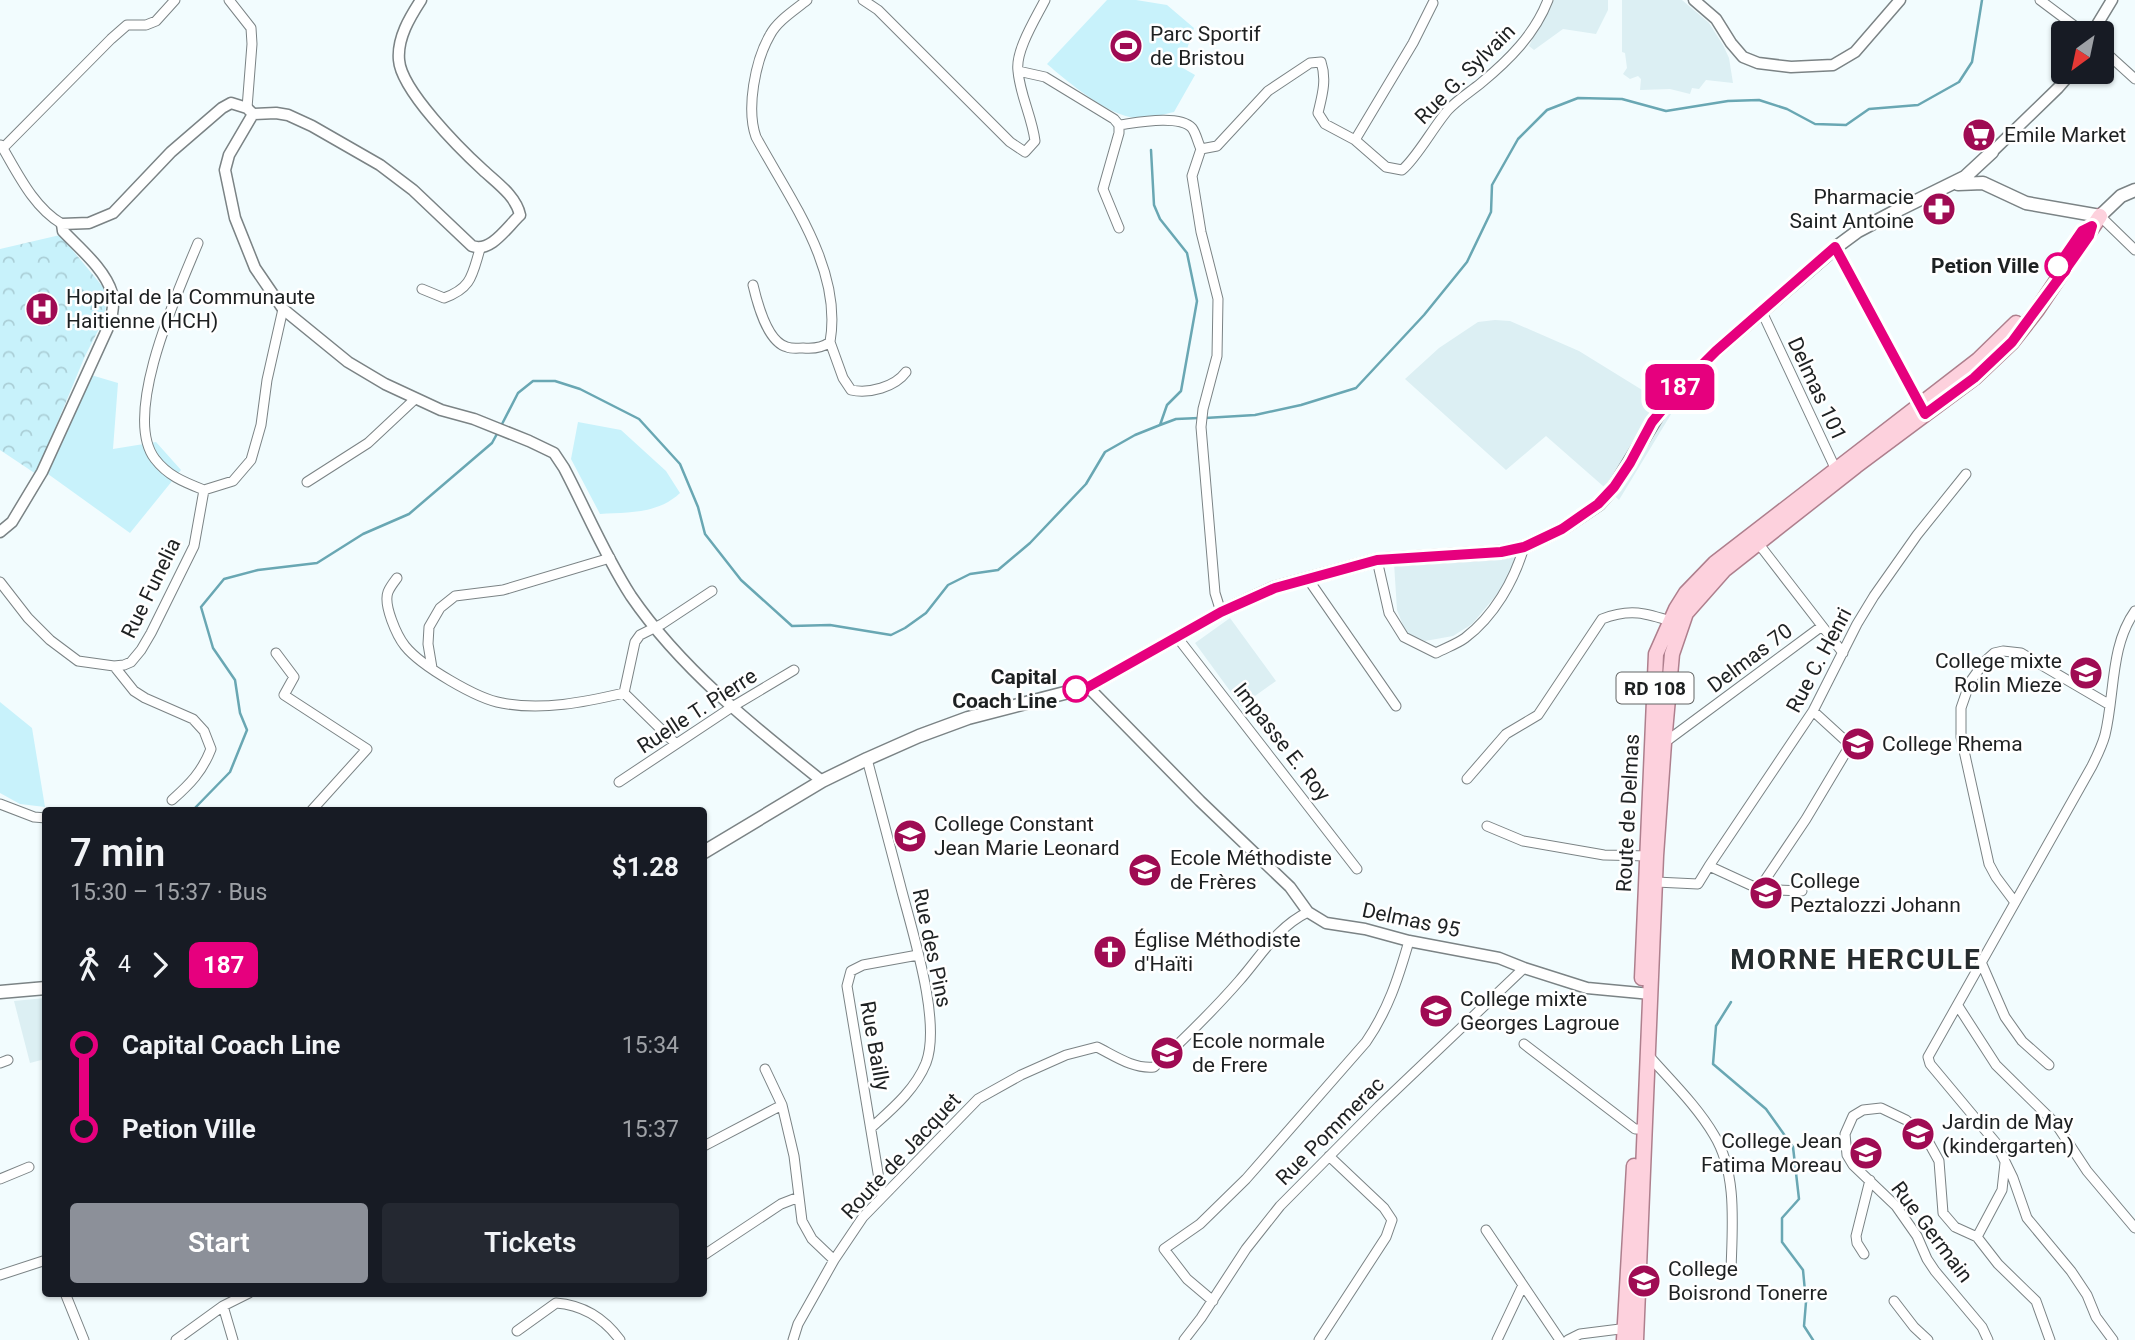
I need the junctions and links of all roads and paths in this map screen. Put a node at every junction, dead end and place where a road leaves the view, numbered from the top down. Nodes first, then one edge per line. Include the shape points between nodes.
1 (175, 0) edge
2 (229, 0) edge
3 (421, 0) edge
4 (807, 0) edge
5 (863, 0) edge
6 (1045, 0) edge
7 (1548, 0) edge
8 (1694, 0) edge
9 (1900, 0) edge
10 (2040, 0) edge
11 (2112, 0) edge
12 (1433, 3) dead end
13 (2068, 21) edge
14 (2099, 21) edge
15 (2114, 60) edge
16 (1017, 71) junction
17 (2135, 79) edge
18 (2062, 84) edge
19 (250, 111) junction
20 (1119, 125) junction
21 (1355, 140) junction
22 (1, 146) edge
23 (1201, 149) junction
24 (1992, 152) junction
25 (1950, 186) junction
26 (1994, 187) junction
27 (2135, 190) edge
28 (2096, 221) junction
29 (62, 224) junction
30 (1119, 228) dead end
31 (198, 243) dead end
32 (1835, 247) junction
33 (480, 249) junction
34 (2135, 250) edge
35 (753, 285) dead end
36 (422, 289) dead end
37 (283, 309) junction
38 (1762, 312) junction
39 (830, 342) junction
40 (906, 372) dead end
41 (415, 398) junction
42 (1922, 410) junction
43 (1966, 474) dead end
44 (1838, 475) junction
45 (307, 482) dead end
46 (204, 490) junction
47 (0, 532) edge
48 (1758, 543) junction
49 (1524, 547) junction
50 (610, 558) junction
51 (1377, 560) junction
52 (397, 578) dead end
53 (1308, 579) junction
54 (0, 582) edge
55 (712, 591) dead end
56 (2135, 611) edge
57 (1221, 612) junction
58 (1676, 623) junction
59 (1822, 626) junction
60 (656, 627) junction
61 (1177, 637) junction
62 (276, 653) dead end
63 (1843, 653) junction
64 (114, 666) junction
65 (432, 668) junction
66 (794, 670) dead end
67 (1088, 687) junction
68 (624, 693) junction
69 (2110, 705) junction
70 (1396, 706) dead end
71 (732, 707) junction
72 (1812, 711) junction
73 (1664, 743) junction
74 (676, 744) junction
75 (867, 760) junction
76 (1467, 779) dead end
77 (822, 781) junction
78 (619, 782) dead end
79 (172, 800) dead end
80 (0, 804) edge
81 (316, 807) edge
82 (42, 818) edge
83 (1487, 826) dead end
84 (707, 850) edge
85 (1651, 856) junction
86 (1709, 866) junction
87 (1357, 869) dead end
88 (1656, 882) junction
89 (1759, 889) junction
90 (1802, 891) dead end
91 (2014, 901) junction
92 (1308, 912) junction
93 (1409, 942) junction
94 (918, 955) junction
95 (1981, 962) junction
96 (1524, 968) junction
97 (42, 988) edge
98 (0, 992) edge
99 (1646, 994) junction
100 (1958, 1006) junction
101 (1524, 1044) dead end
102 (1649, 1056) junction
103 (2049, 1065) dead end
104 (765, 1069) dead end
105 (782, 1105) junction
106 (871, 1128) junction
107 (1639, 1129) junction
108 (707, 1144) edge
109 (1329, 1156) junction
110 (2005, 1161) junction
111 (29, 1167) dead end
112 (0, 1179) edge
113 (1870, 1180) junction
114 (799, 1197) junction
115 (882, 1197) junction
116 (2135, 1228) edge
117 (1486, 1230) dead end
118 (1977, 1237) junction
119 (707, 1253) edge
120 (1864, 1254) dead end
121 (834, 1260) junction
122 (42, 1261) edge
123 (1731, 1272) dead end
124 (0, 1275) edge
125 (1522, 1284) junction
126 (67, 1297) edge
127 (241, 1297) edge
128 (1213, 1301) junction
129 (1894, 1301) dead end
130 (223, 1306) junction
131 (517, 1331) dead end
132 (1630, 1334) edge
133 (84, 1340) edge
134 (176, 1340) edge
135 (233, 1340) edge
136 (620, 1340) edge
137 (793, 1340) edge
138 (1184, 1340) edge
139 (1319, 1340) edge
140 (1497, 1340) edge
141 (1560, 1340) edge
142 (1567, 1340) edge
143 (1928, 1340) edge
144 (1988, 1340) edge
145 (2050, 1340) edge
146 (2113, 1340) edge

1 - 22 street via 156,21 127,25
2 - 19 street via 251,28
3 - 33 street via 401,40 400,69 440,126 514,200 520,215
4 - 39 street via 769,36 750,107 756,137 820,258 832,317
5 - 16 street via 1025,152 1035,141
6 - 16 street
7 - 21 street, Rue G. Sylvain via 1540,20 1517,50 1450,107 1402,170 1386,167
8 - 9 street via 1716,19 1743,57 1790,67 1833,65 1855,52
10 - 13 street
11 - 14 street
12 - 21 street
15 - 17 street
16 - 20 street via 1045,77
18 - 24 street
19 - 29 street via 231,103 212,115 113,213 89,223
19 - 33 street via 288,116 380,165
19 - 37 street via 225,170 235,218 255,268
20 - 23 street via 1168,120 1184,124 1191,128
20 - 30 street via 1103,190
21 - 23 street via 1325,124 1318,113 1324,88 1321,62 1310,63 1268,91 1217,146
22 - 29 street via 34,200
23 - 57 street via 1192,176 1218,299 1217,356 1201,427 1214,593
24 - 25 main road
24 - 26 main road via 1987,174
25 - 26 main road via 1983,183
25 - 32 main road
26 - 28 main road via 2026,202
27 - 28 main road, Route de Delmas / RD 108 via 2121,196
28 - 34 street
28 - 42 main road, Route de Delmas / RD 108 via 2012,342 1974,378
29 - 47 street via 108,284 113,295 111,321 42,472 12,522
31 - 46 street via 150,371 144,424 153,457 173,477
32 - 38 main road
32 - 42 street
33 - 36 street via 464,288 444,298
35 - 39 street via 761,313 781,344 816,348
37 - 41 street via 348,362
37 - 46 street via 251,460 233,481
38 - 44 street, Delmas 101
38 - 49 main road via 1685,382 1652,422 1630,463 1598,504 1562,529
39 - 40 street via 852,390 887,386
41 - 45 street via 368,443
41 - 50 street via 554,453
42 - 44 main road, Route de Delmas / RD 108
43 - 63 street, Rue C. Henri via 1874,596
44 - 48 main road, Route de Delmas / RD 108
44 - 58 main road, Route de Delmas / RD 108 via 1715,563 1686,593
46 - 64 street, Rue Funelia via 194,546 157,622 131,662
48 - 58 main road, Route de Delmas / RD 108 via 1724,570
48 - 59 street
49 - 51 main road
49 - 51 street via 1511,582 1492,610 1465,638 1436,653 1404,637 1389,613
50 - 60 street
50 - 65 street via 503,590 455,596 440,608 429,627
51 - 53 main road
52 - 65 street via 387,593 389,614 405,646
53 - 57 main road
53 - 70 street
54 - 64 street via 61,650 78,661
55 - 60 street
56 - 69 street via 2120,641
57 - 61 main road
58 - 73 main road, Route de Delmas / RD 108
58 - 76 street via 1645,613 1619,612 1602,619 1538,715 1506,734
58 - 85 main road, Route de Delmas / RD 108 via 1656,654
59 - 63 street
59 - 73 street, Delmas 70
60 - 68 street via 635,642
60 - 71 street
61 - 67 main road
61 - 87 street, Impasse E. Roy
62 - 81 street via 294,677 284,695 368,749
63 - 72 street, Rue C. Henri
64 - 79 street via 134,691 193,719 204,731 211,749 205,766
65 - 68 street via 471,693 502,704 577,704
66 - 71 street, Ruelle T. Pierre
67 - 75 main road via 968,718
67 - 92 street via 1290,887
68 - 74 street
69 - 91 street via 2092,766
69 - 91 street via 2012,650 1994,653 1970,682 1961,708 1961,737 1989,864
71 - 74 street, Ruelle T. Pierre
71 - 77 street
72 - 86 street, Rue C. Henri
72 - 89 street via 1849,747
73 - 85 main road, Route de Delmas / RD 108
74 - 78 street, Ruelle T. Pierre
75 - 77 main road
75 - 94 street, Rue des Pins
77 - 84 main road
80 - 82 street
83 - 85 street via 1523,841 1604,855
85 - 88 main road, Route de Delmas / RD 108
85 - 99 main road, Route de Delmas / RD 108
86 - 88 street via 1698,884
86 - 89 street
88 - 99 main road, Route de Delmas / RD 108
89 - 90 street
91 - 95 street
92 - 93 street, Delmas 95 via 1326,922
92 - 115 street, Route de Jacquet via 1291,920 1275,936 1204,1019 1154,1067 1132,1065 1097,1047 1021,1075 978,1100
93 - 96 street, Delmas 95 via 1499,958
93 - 128 street via 1381,1020 1366,1042 1246,1179 1200,1224 1164,1249 1187,1279
94 - 106 street, Rue des Pins via 929,1013 926,1061 915,1084
94 - 106 street, Rue Bailly via 851,971 847,986
95 - 100 street
95 - 103 street via 2005,1017 2022,1041
96 - 99 street, Delmas 95 via 1587,988
96 - 109 street, Rue Pommerac
97 - 98 main road
99 - 102 main road, Route de Delmas / RD 108
99 - 107 main road, Route de Delmas / RD 108
100 - 110 street via 1928,1060 1992,1137
100 - 116 street via 1996,1065 2056,1124 2087,1171
101 - 107 street
102 - 107 main road, Route de Delmas / RD 108
102 - 123 street via 1715,1136 1726,1166 1732,1209
104 - 105 street
105 - 108 street
105 - 114 street
106 - 115 street, Rue Bailly
107 - 132 main road, Route de Delmas / RD 108
109 - 128 street, Rue Pommerac via 1280,1206
109 - 139 street via 1392,1220 1386,1237
110 - 118 street, Rue Germain via 2002,1190
110 - 146 street via 2027,1218 2071,1271
111 - 112 street
113 - 118 street, Rue Germain via 1847,1155 1845,1134 1853,1116 1881,1108 1906,1120 1928,1141 1939,1161 1943,1213 1955,1227
113 - 120 street, Rue Germain via 1856,1236
113 - 144 street, Rue Germain via 1896,1206 1927,1259
114 - 119 street
114 - 121 street via 802,1221 812,1240
115 - 121 street, Route de Jacquet
117 - 125 street
118 - 145 street, Rue Germain via 2036,1301
121 - 137 street, Route de Jacquet
122 - 124 street
125 - 140 street
125 - 141 street
126 - 133 street
127 - 130 street
128 - 138 street, Rue Pommerac
129 - 143 street
130 - 134 street
130 - 135 street
131 - 136 street via 556,1303 569,1304 600,1320
132 - 142 street via 1580,1334

